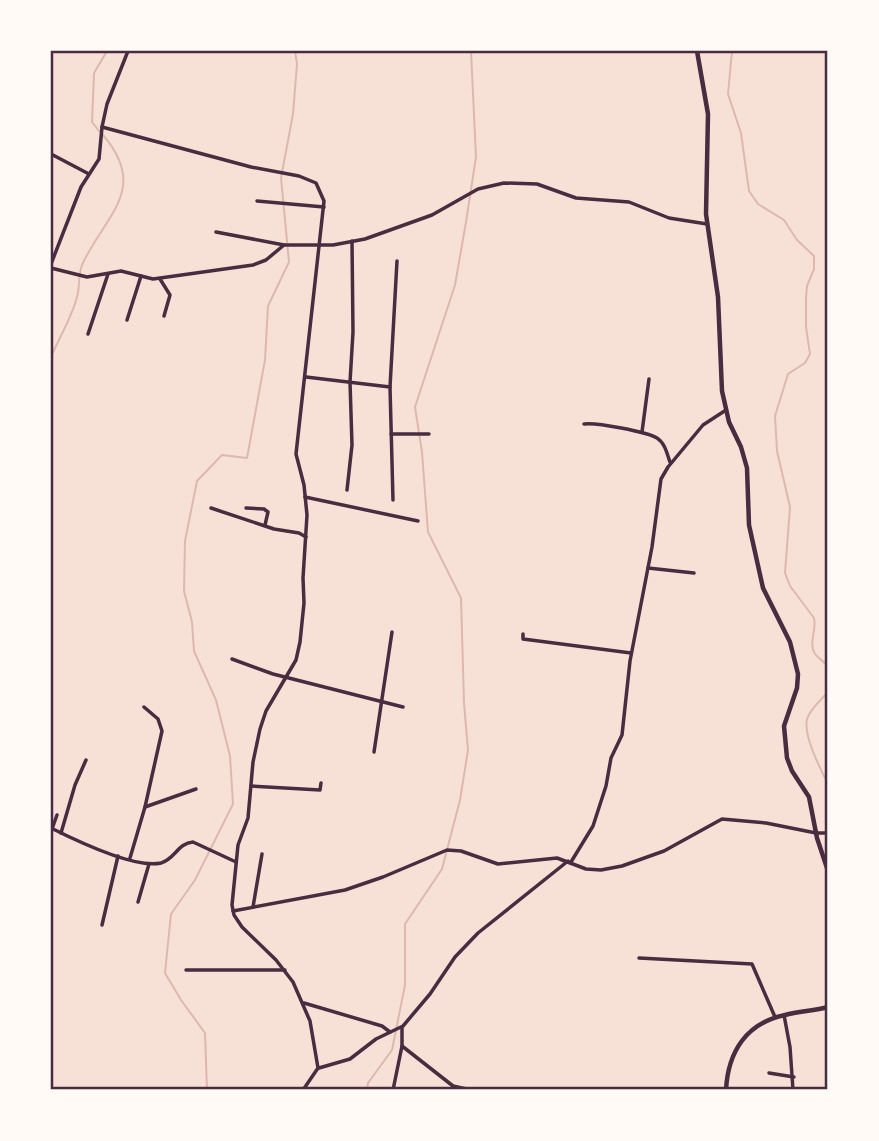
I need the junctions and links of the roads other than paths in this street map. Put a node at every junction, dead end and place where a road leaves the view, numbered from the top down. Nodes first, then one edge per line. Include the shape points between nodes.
1 (128, 51) edge
2 (697, 51) edge
3 (102, 127) junction
4 (51, 155) edge
5 (90, 175) junction
6 (257, 201) dead end
7 (324, 207) junction
8 (707, 224) junction
9 (216, 232) dead end
10 (352, 241) junction
11 (284, 245) junction
12 (319, 245) junction
13 (397, 261) dead end
14 (51, 266) edge
15 (108, 274) junction
16 (141, 276) junction
17 (160, 279) junction
18 (164, 316) dead end
19 (127, 320) dead end
20 (88, 334) dead end
21 (306, 377) junction
22 (649, 379) dead end
23 (350, 382) junction
24 (390, 387) junction
25 (726, 410) junction
26 (584, 424) dead end
27 (642, 433) junction
28 (429, 434) dead end
29 (391, 435) junction
30 (671, 464) junction
31 (347, 490) dead end
32 (305, 497) junction
33 (393, 499) dead end
34 (211, 508) dead end
35 (246, 508) dead end
36 (418, 520) dead end
37 (265, 525) junction
38 (306, 537) junction
39 (648, 568) junction
40 (694, 573) dead end
41 (393, 632) dead end
42 (523, 634) dead end
43 (631, 653) junction
44 (232, 659) dead end
45 (286, 677) junction
46 (381, 702) junction
47 (144, 707) dead end
48 (403, 707) dead end
49 (374, 752) dead end
50 (86, 760) dead end
51 (321, 783) dead end
52 (251, 786) junction
53 (196, 789) dead end
54 (277, 789) junction
55 (275, 798) dead end
56 (145, 807) junction
57 (57, 815) dead end
58 (51, 828) edge
59 (61, 833) junction
60 (816, 833) junction
61 (828, 833) edge
62 (262, 854) dead end
63 (118, 856) junction
64 (130, 859) junction
65 (236, 862) junction
66 (569, 862) junction
67 (150, 863) junction
68 (828, 872) edge
69 (138, 902) dead end
70 (253, 908) junction
71 (233, 911) junction
72 (102, 925) dead end
73 (639, 958) dead end
74 (186, 970) dead end
75 (285, 970) junction
76 (304, 1003) junction
77 (828, 1010) edge
78 (784, 1015) junction
79 (775, 1017) junction
80 (403, 1026) junction
81 (390, 1032) junction
82 (402, 1046) junction
83 (318, 1068) junction
84 (769, 1073) dead end
85 (794, 1077) junction
86 (455, 1089) edge
87 (303, 1090) edge
88 (393, 1090) edge
89 (471, 1090) edge
90 (726, 1090) edge
91 (793, 1090) edge

1 - 3 street
2 - 8 street via 708,120
3 - 5 street via 99,159
3 - 7 street via 299,176 316,183
4 - 5 street
5 - 14 street
6 - 7 street
7 - 12 street
8 - 10 street via 669,218 629,202 576,198 537,184 504,183 478,189 396,229
8 - 25 street via 718,297
9 - 11 street
10 - 12 street
10 - 23 street
11 - 12 street
11 - 17 street via 253,265
12 - 21 street
13 - 24 street
14 - 15 street via 87,276
15 - 16 street via 121,271
15 - 20 street
16 - 17 street
16 - 19 street
17 - 18 street via 170,295
21 - 23 street
21 - 32 street via 296,454
22 - 27 street
23 - 24 street
23 - 31 street via 352,446
24 - 29 street
25 - 30 street via 703,425
25 - 60 street via 747,468 749,524 763,588 790,642 795,663 798,683 784,726 785,747 789,765 809,797
26 - 27 street
27 - 30 street via 659,439
28 - 29 street
29 - 33 street
30 - 39 street via 659,488
32 - 36 street
32 - 38 street
34 - 37 street
35 - 37 street via 268,512
37 - 38 street
38 - 45 street via 300,642
39 - 40 street
39 - 43 street
41 - 46 street
42 - 43 street via 523,639
43 - 66 street via 622,735 611,758 593,827
44 - 45 street
45 - 46 street
45 - 52 street via 263,720
46 - 48 street
46 - 49 street
47 - 56 street via 158,719 162,731
50 - 59 street
51 - 54 street via 320,790
52 - 54 street
52 - 65 street
53 - 56 street
54 - 55 street
56 - 64 street
57 - 58 street
58 - 59 street
59 - 63 street
60 - 61 street
60 - 66 street via 729,818 713,822 664,851 622,866 594,870
60 - 68 street
62 - 70 street
63 - 64 street
63 - 72 street
64 - 67 street
65 - 67 street via 193,842 182,845 166,862
65 - 71 street
66 - 70 street via 549,858 498,864 447,850 355,888
66 - 80 street via 478,933
67 - 69 street
70 - 71 street
71 - 75 street via 242,927
73 - 79 street via 752,964
74 - 75 street
75 - 76 street
76 - 81 street
76 - 83 street
77 - 78 street
78 - 79 street
78 - 85 street
79 - 90 street via 754,1028 737,1047
80 - 81 street
80 - 82 street
81 - 83 street via 350,1059
82 - 86 street
82 - 88 street
83 - 87 street
84 - 85 street
85 - 91 street
86 - 89 street

